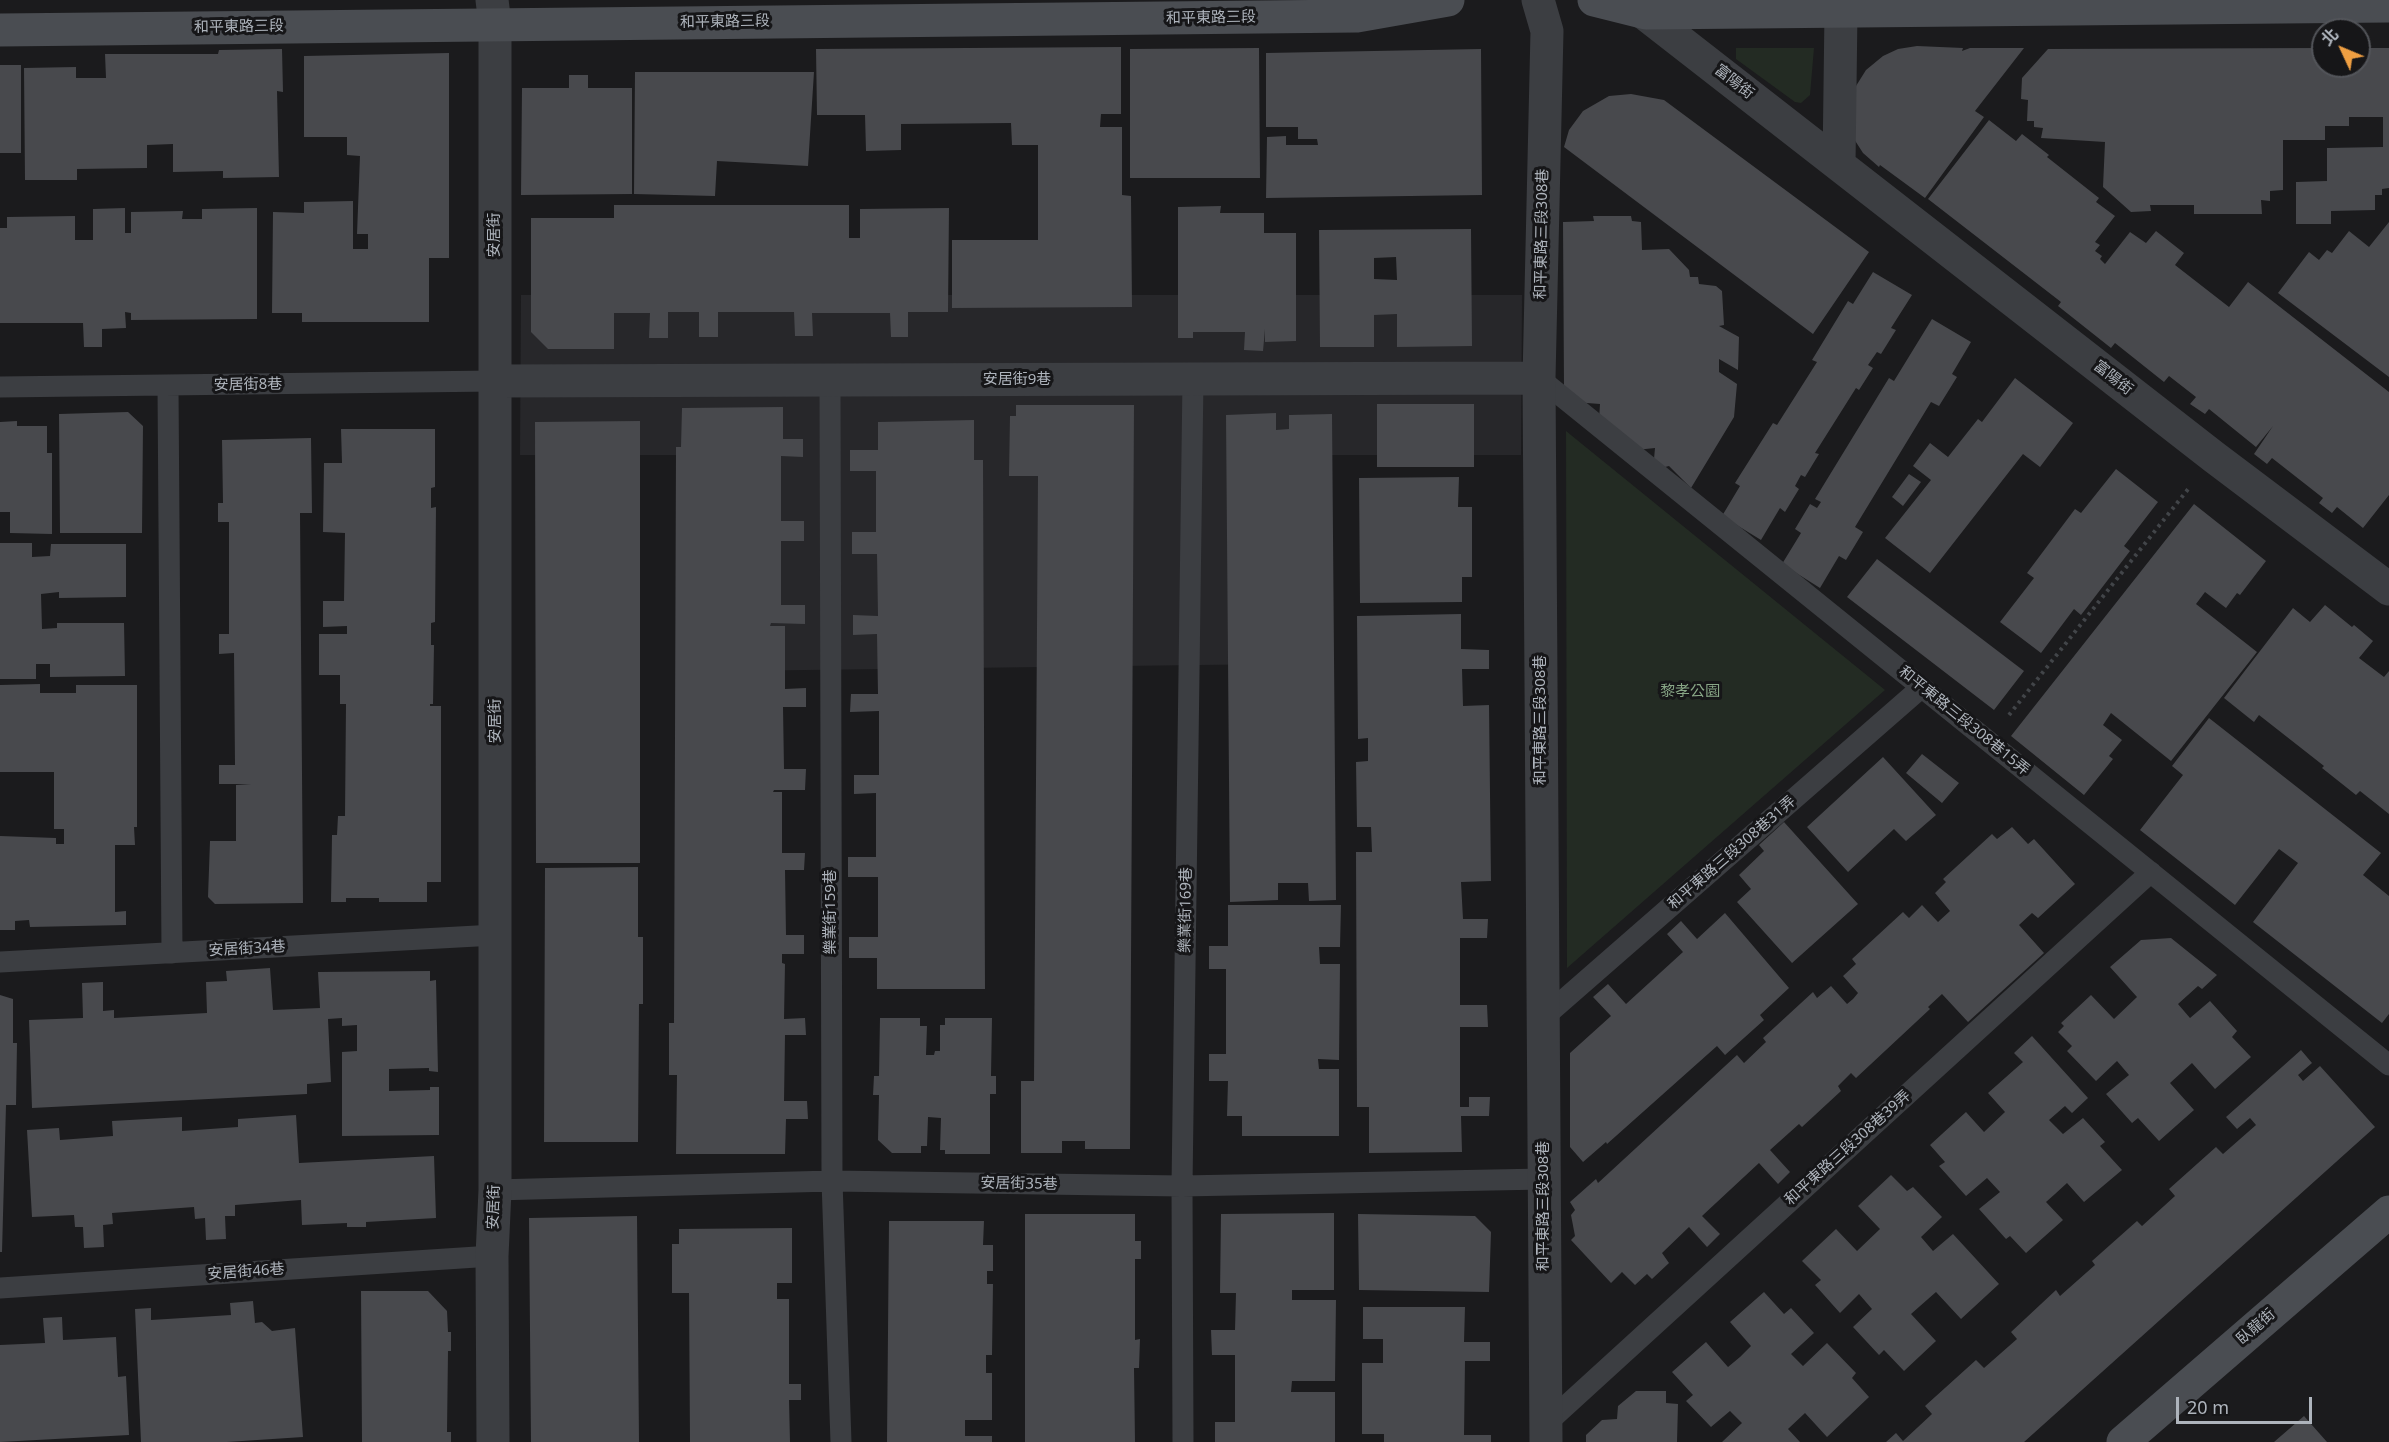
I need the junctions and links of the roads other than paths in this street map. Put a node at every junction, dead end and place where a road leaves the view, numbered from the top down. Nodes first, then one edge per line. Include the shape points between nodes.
1 (1448, 0) edge
2 (1538, 0) edge
3 (1594, 0) edge
4 (2389, 6) edge
5 (1637, 7) edge
6 (1841, 11) junction
7 (494, 12) edge
8 (0, 30) edge
9 (1839, 164) junction
10 (1539, 378) junction
11 (1193, 379) junction
12 (495, 381) junction
13 (830, 382) junction
14 (168, 386) junction
15 (0, 387) edge
16 (2389, 589) edge
17 (1922, 687) junction
18 (2151, 872) junction
19 (495, 935) junction
20 (172, 953) junction
21 (0, 962) edge
22 (1543, 1018) junction
23 (2389, 1065) edge
24 (1544, 1179) junction
25 (832, 1181) junction
26 (1182, 1186) junction
27 (495, 1190) junction
28 (2389, 1212) edge
29 (492, 1256) junction
30 (0, 1288) edge
31 (1546, 1433) edge
32 (493, 1442) edge
33 (841, 1442) edge
34 (1183, 1442) edge
35 (2123, 1442) edge

1 - 7 main road, 和平東路三段 via 1357,16
2 - 10 street, 和平東路三段308巷 via 1547,31
3 - 5 main road
4 - 6 main road
5 - 6 main road
5 - 9 street, 富陽街
6 - 9 street
7 - 8 main road, 和平東路三段
7 - 12 street, 安居街
9 - 16 street, 富陽街
10 - 11 street, 安居街9巷
10 - 17 lane, 和平東路三段308巷15弄
10 - 22 street, 和平東路三段308巷
11 - 13 street, 安居街9巷
11 - 26 lane, 樂業街169巷
12 - 13 street, 安居街9巷
12 - 14 lane, 安居街8巷
12 - 19 street, 安居街
13 - 25 lane, 樂業街159巷
14 - 15 lane, 安居街8巷
14 - 20 lane
17 - 18 lane, 和平東路三段308巷15弄
17 - 22 lane, 和平東路三段308巷31弄
18 - 23 lane, 和平東路三段308巷15弄
18 - 31 lane, 和平東路三段308巷39弄
19 - 20 lane, 安居街34巷
19 - 27 street, 安居街
20 - 21 lane, 安居街34巷
22 - 24 street, 和平東路三段308巷
24 - 26 lane, 安居街35巷
24 - 31 street, 和平東路三段308巷
25 - 26 lane, 安居街35巷
25 - 27 lane, 安居街35巷
25 - 33 lane, 樂業街159巷
26 - 34 lane, 樂業街169巷
27 - 29 street, 安居街
28 - 35 main road, 臥龍街
29 - 30 lane, 安居街46巷
29 - 32 street, 安居街

